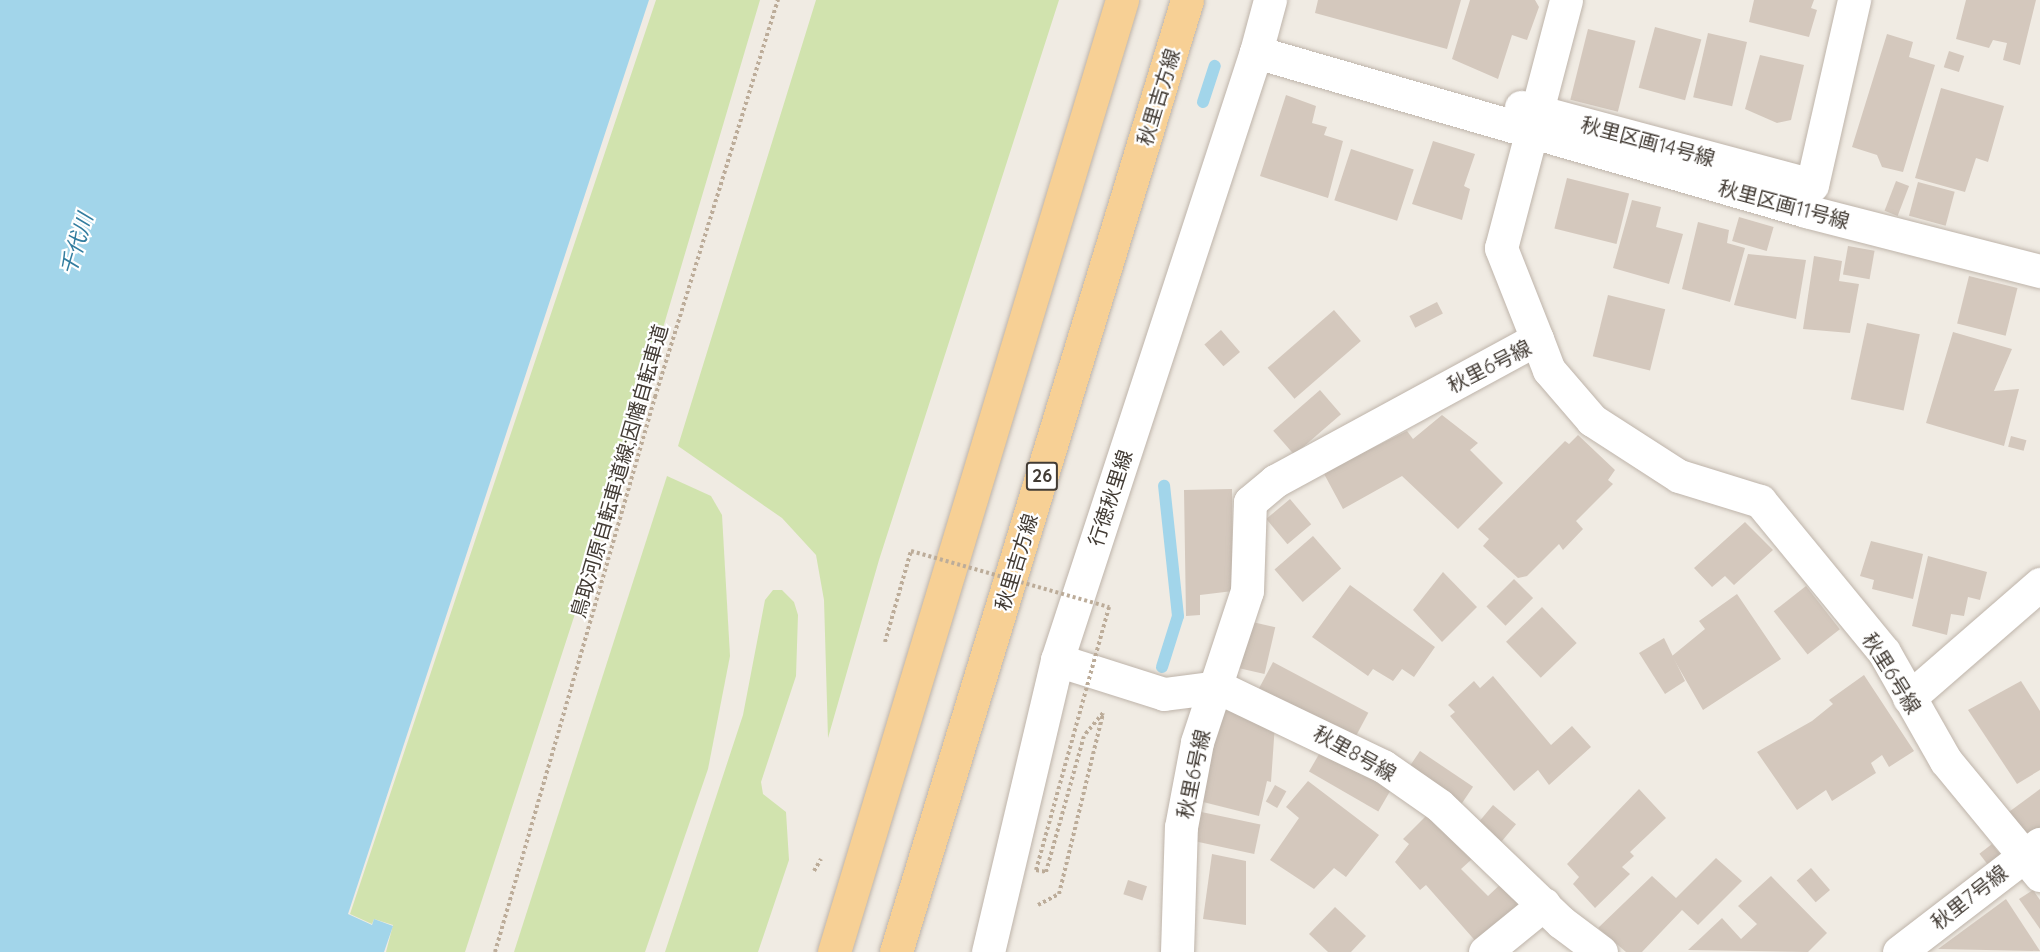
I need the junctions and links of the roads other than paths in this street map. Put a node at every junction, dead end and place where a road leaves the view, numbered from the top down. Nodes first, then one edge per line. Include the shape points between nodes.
1 (1122, 0) edge
2 (1187, 0) edge
3 (1270, 0) edge
4 (1566, 0) edge
5 (1854, 0) edge
6 (1303, 44) dead end
7 (1256, 51) junction
8 (1533, 122) junction
9 (1809, 198) junction
10 (2040, 271) edge
11 (1537, 339) junction
12 (2040, 584) edge
13 (1058, 660) junction
14 (1218, 687) junction
15 (1910, 698) junction
16 (2034, 858) edge
17 (1544, 904) junction
18 (834, 952) edge
19 (896, 952) edge
20 (988, 952) edge
21 (1177, 952) edge
22 (1485, 952) edge
23 (1601, 952) edge
24 (1899, 952) edge

1 - 18 main road
2 - 19 main road, 秋里吉方線 / 26
3 - 7 street
4 - 8 street
5 - 9 street
6 - 8 street
7 - 8 street, 秋里区画11号線
7 - 13 street, 行徳秋里線
8 - 9 street, 秋里区画11号線
8 - 11 street via 1501,248
9 - 10 street, 秋里区画11号線
11 - 14 street, 秋里6号線 via 1275,481 1250,502 1252,565
11 - 15 street, 秋里6号線 via 1549,370 1592,420 1679,476 1760,501 1884,652
12 - 15 street
13 - 14 street via 1164,694
13 - 20 street, 行徳秋里線
14 - 17 street, 秋里8号線 via 1383,766 1482,841
14 - 21 street, 秋里6号線 via 1197,742 1181,827
15 - 16 street, 秋里6号線 via 1946,761
16 - 24 street, 秋里7号線
17 - 22 street
17 - 23 street, 秋里8号線

